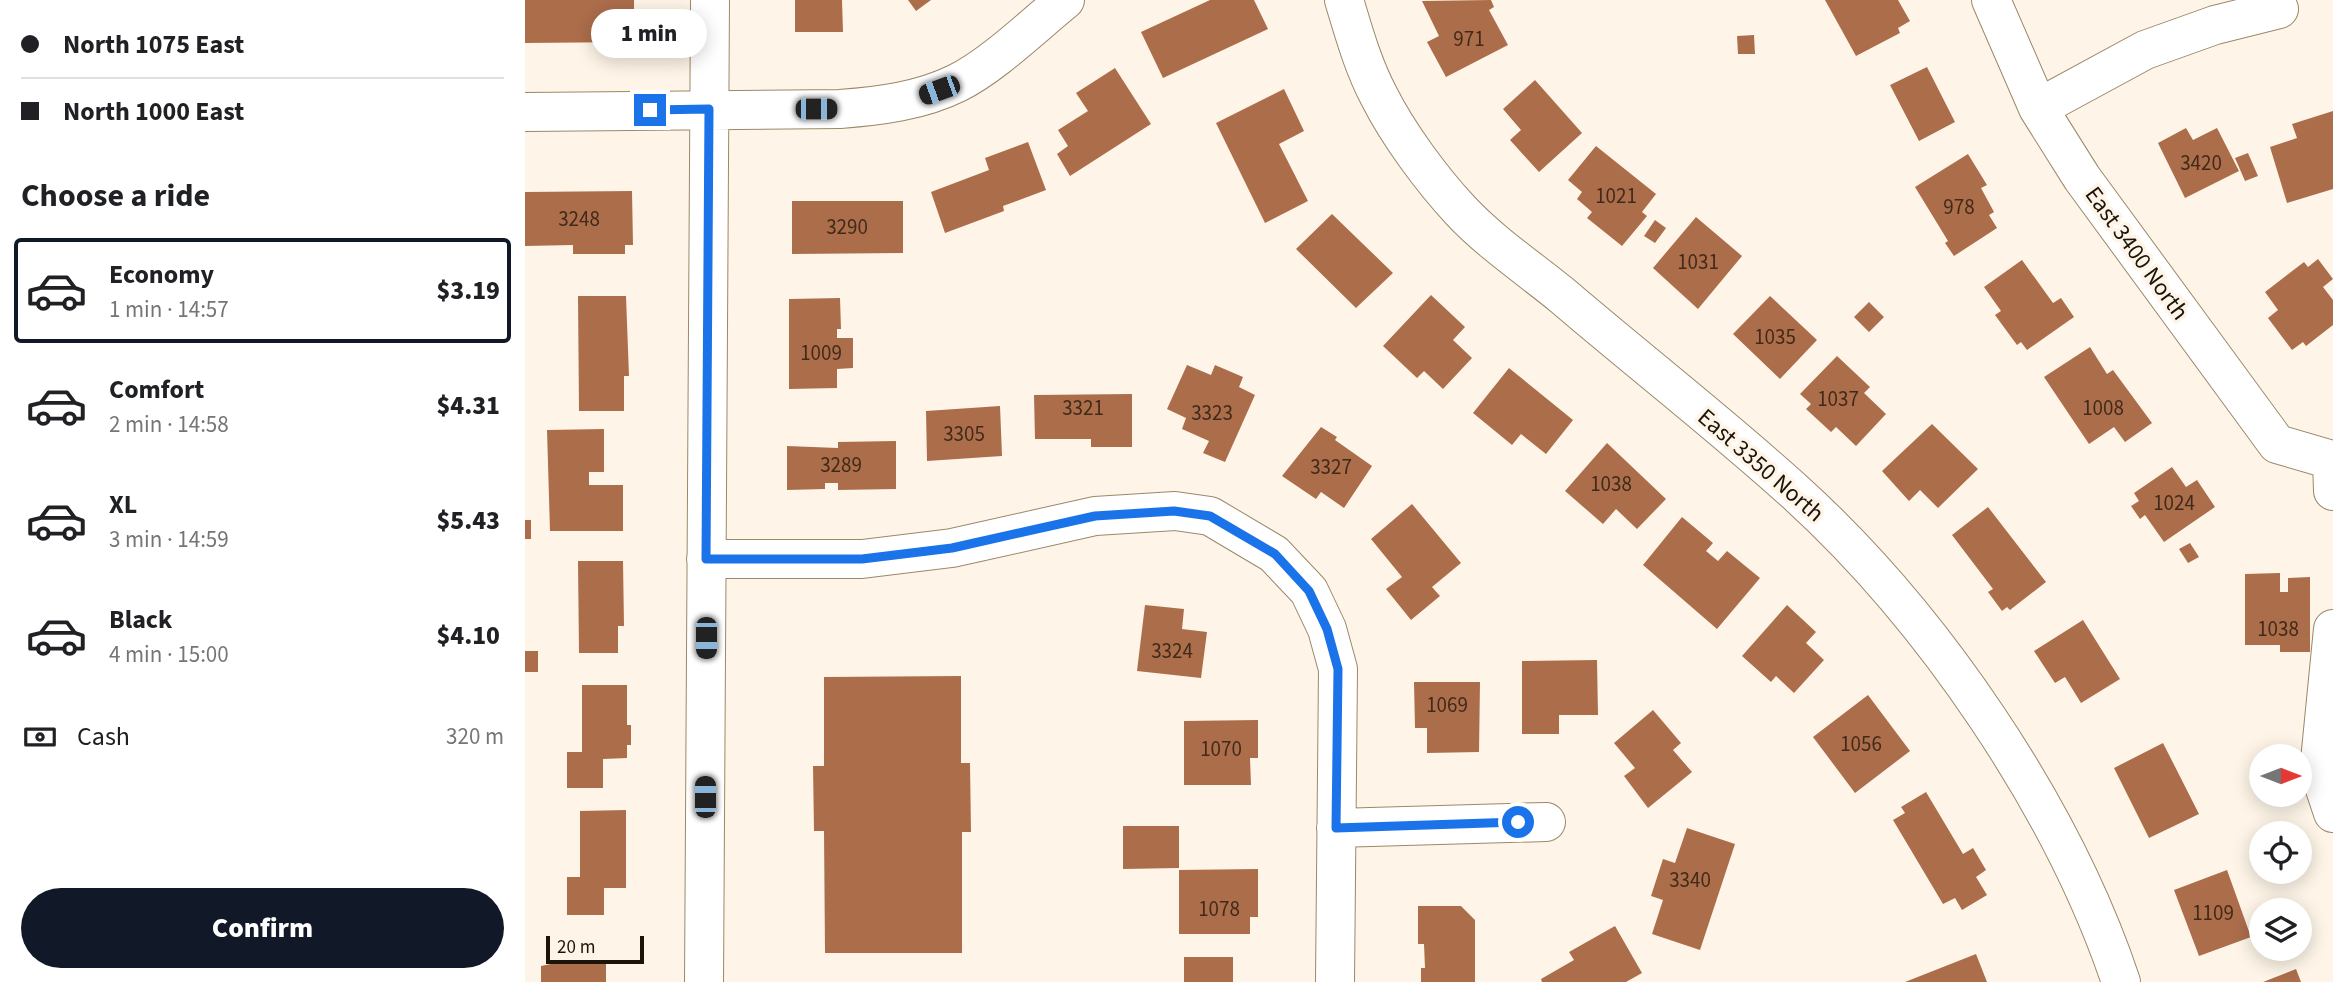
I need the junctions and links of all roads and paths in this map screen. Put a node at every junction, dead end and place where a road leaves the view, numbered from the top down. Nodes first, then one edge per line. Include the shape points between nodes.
1 (710, 0) edge
2 (1065, 0) edge
3 (1344, 0) edge
4 (1991, 0) edge
5 (2279, 9) dead end
6 (2038, 108) junction
7 (709, 109) junction
8 (525, 112) edge
9 (2332, 476) edge
10 (706, 559) junction
11 (2333, 629) edge
12 (2333, 813) edge
13 (1546, 822) dead end
14 (1336, 828) junction
15 (704, 982) edge
16 (1335, 982) edge
17 (2121, 982) edge

1 - 7 street
2 - 7 street via 958,83 920,97 840,109
3 - 17 street, East 3350 North via 1379,96 1461,211 1794,491 1901,602 1996,732 2062,840 2101,921
4 - 6 street, East 3400 North
5 - 6 street via 2145,50
6 - 9 street, East 3400 North via 2082,178 2277,444
7 - 8 street
7 - 10 street
10 - 14 street via 862,559 952,548 1053,523 1139,511 1210,516 1275,554 1309,591 1327,629 1338,669
10 - 15 street
11 - 12 street via 2319,771
13 - 14 street
14 - 16 street

